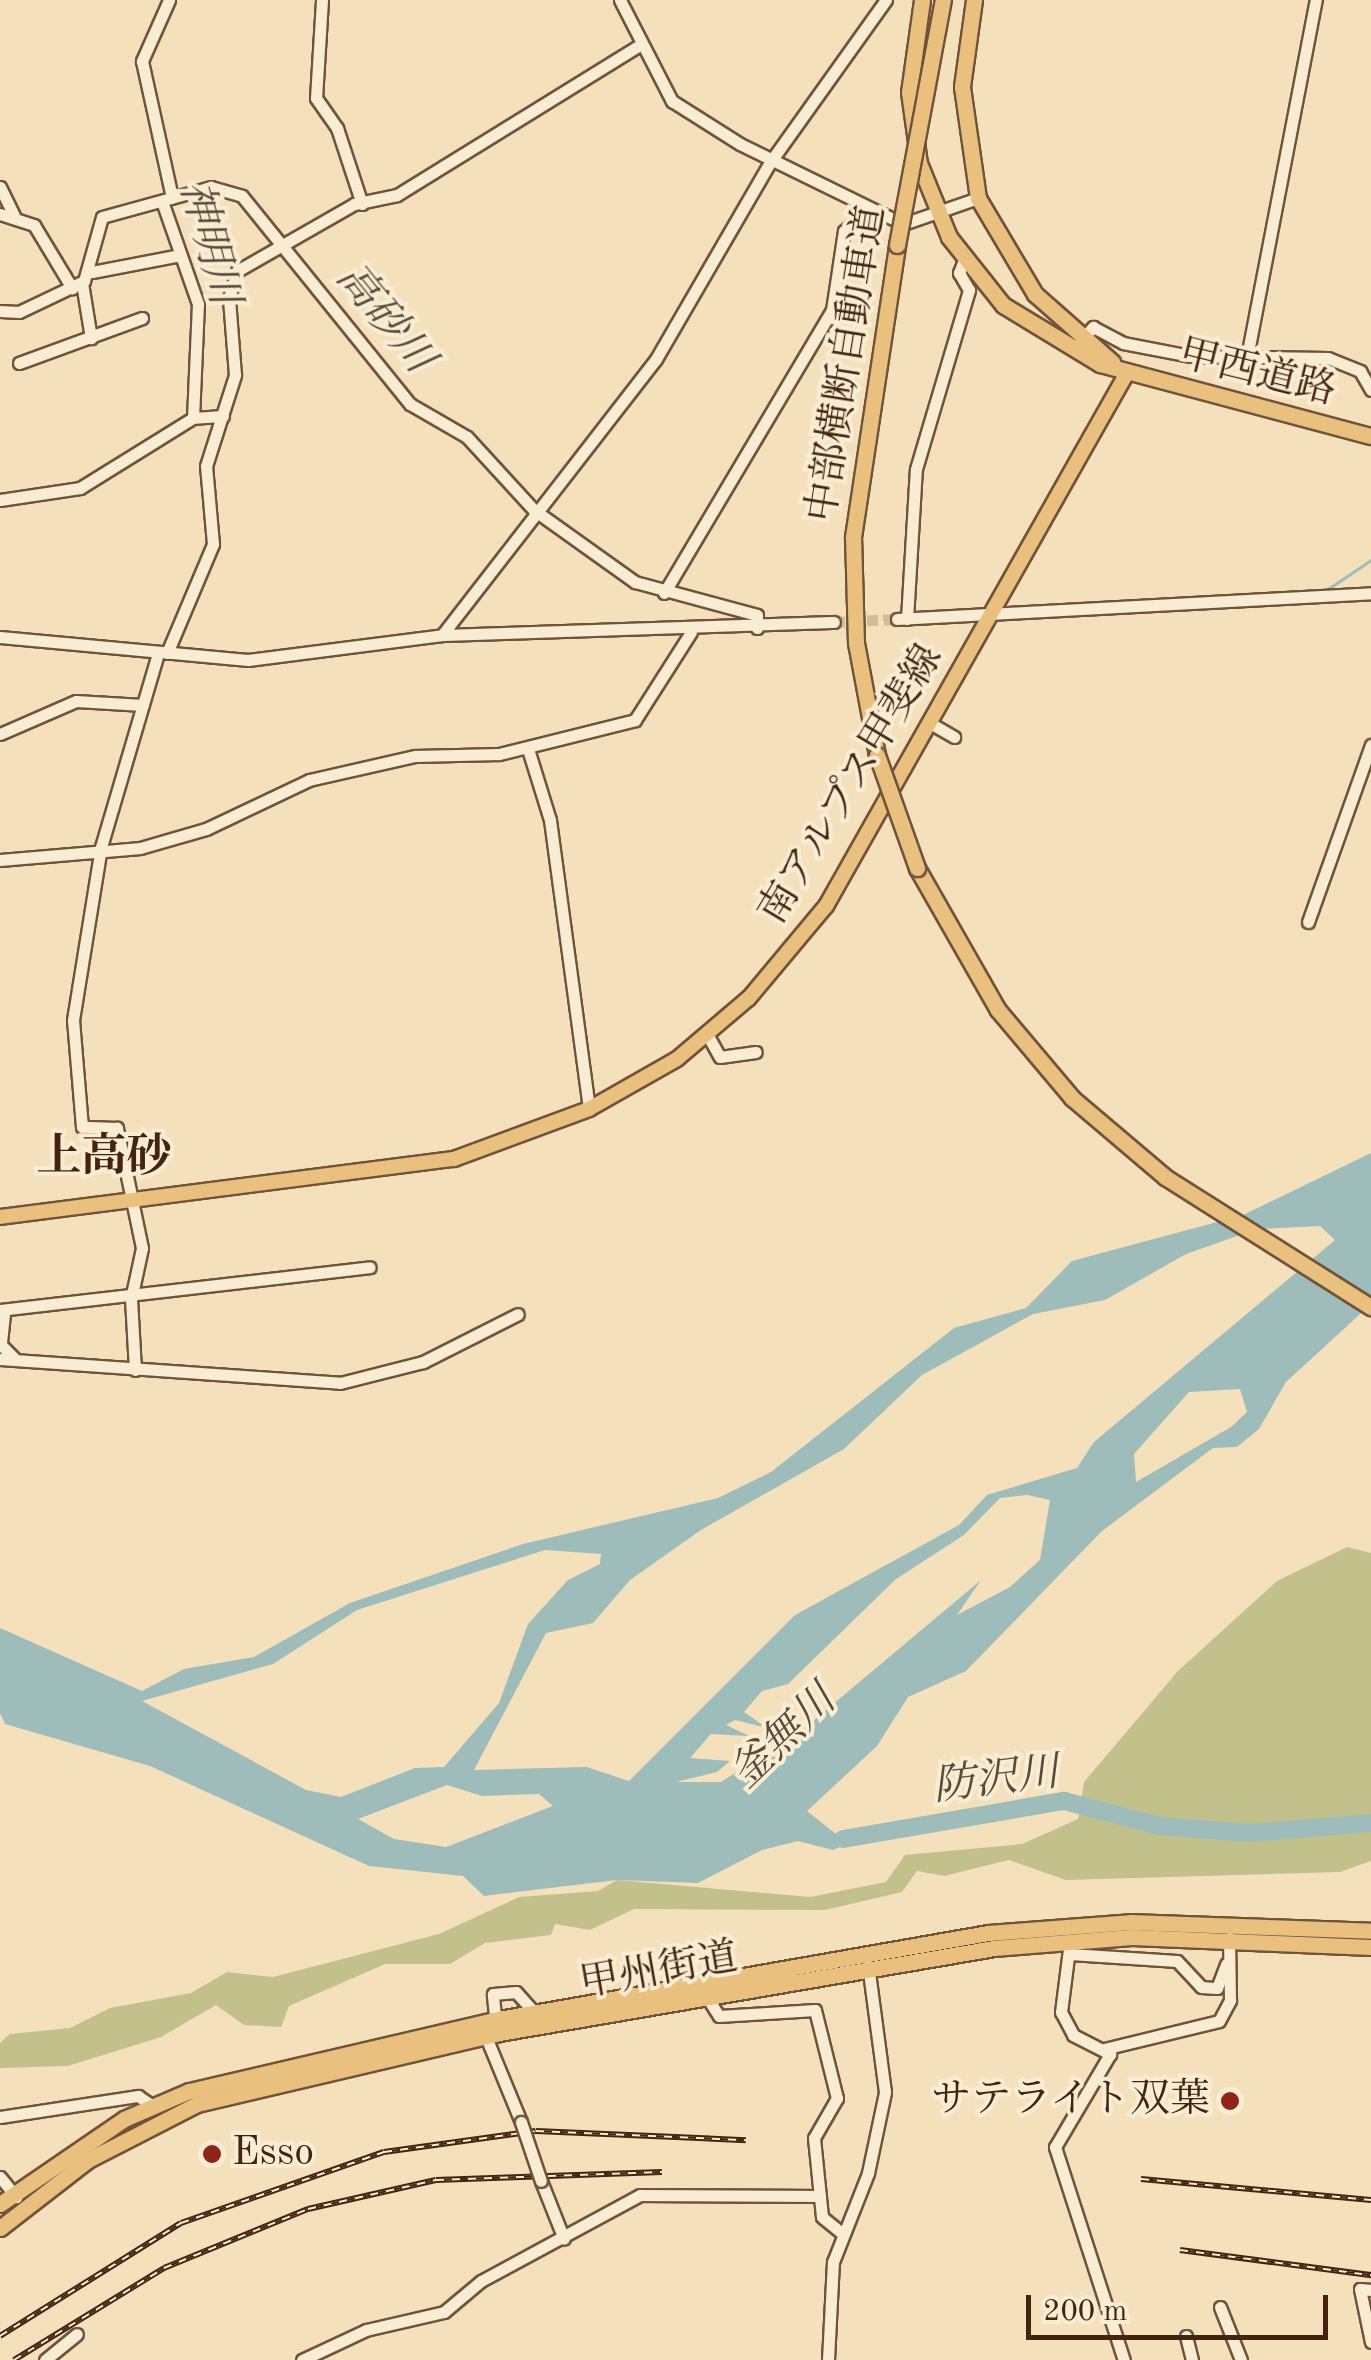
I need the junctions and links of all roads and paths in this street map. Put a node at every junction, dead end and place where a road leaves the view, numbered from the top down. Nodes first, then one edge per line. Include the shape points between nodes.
1 (169, 0) edge
2 (322, 0) edge
3 (620, 0) edge
4 (886, 0) edge
5 (922, 0) edge
6 (943, 0) edge
7 (974, 0) edge
8 (1316, 0) edge
9 (637, 47) junction
10 (771, 161) junction
11 (0, 187) edge
12 (978, 198) junction
13 (167, 200) junction
14 (362, 204) junction
15 (869, 210) junction
16 (0, 214) edge
17 (938, 214) junction
18 (14, 216) junction
19 (281, 240) junction
20 (180, 255) junction
21 (964, 260) junction
22 (92, 272) junction
23 (77, 286) junction
24 (0, 311) edge
25 (142, 318) dead end
26 (91, 338) junction
27 (1080, 340) junction
28 (1247, 357) junction
29 (19, 363) dead end
30 (1128, 373) junction
31 (1371, 390) edge
32 (223, 416) junction
33 (193, 418) junction
34 (1371, 436) edge
35 (0, 500) edge
36 (534, 510) junction
37 (664, 592) junction
38 (1371, 593) edge
39 (992, 612) junction
40 (834, 622) tunnel mouth
41 (757, 628) junction
42 (692, 632) junction
43 (442, 635) junction
44 (0, 636) edge
45 (162, 653) junction
46 (143, 705) junction
47 (930, 723) junction
48 (0, 734) edge
49 (954, 737) dead end
50 (1371, 745) edge
51 (528, 749) junction
52 (101, 847) junction
53 (0, 860) edge
54 (1308, 922) dead end
55 (707, 1034) junction
56 (756, 1052) dead end
57 (590, 1109) junction
58 (131, 1200) junction
59 (0, 1217) edge
60 (370, 1267) dead end
61 (131, 1298) junction
62 (1371, 1307) edge
63 (2, 1312) edge
64 (518, 1314) dead end
65 (0, 1360) edge
66 (55, 1365) junction
67 (135, 1370) junction
68 (1371, 1931) edge
69 (1229, 1940) junction
70 (1070, 1947) junction
71 (1371, 1947) edge
72 (868, 1961) junction
73 (707, 1997) junction
74 (534, 2012) junction
75 (493, 2030) junction
76 (1103, 2049) junction
77 (152, 2106) junction
78 (0, 2117) edge
79 (0, 2177) edge
80 (820, 2196) junction
81 (5, 2198) edge
82 (27, 2206) junction
83 (0, 2228) edge
84 (843, 2234) junction
85 (564, 2239) junction
86 (1371, 2290) edge
87 (1220, 2307) dead end
88 (77, 2334) dead end
89 (1186, 2336) dead end
90 (1371, 2342) edge
91 (46, 2360) edge
92 (302, 2360) edge
93 (828, 2360) edge
94 (1124, 2360) edge
95 (1192, 2360) edge
96 (1242, 2360) edge

1 - 13 street via 142,61
2 - 14 street via 316,98 337,128
3 - 9 street
4 - 10 street
5 - 17 highway, 甲西道路 via 912,126
6 - 62 highway, 中部横断自動車道, bridge via 853,537 856,643 878,755 917,868 998,1010 1072,1098 1165,1177
7 - 12 highway, 甲西道路 via 962,124
8 - 28 street
9 - 10 street via 672,102
9 - 14 street via 397,194
10 - 15 street
10 - 36 street via 664,347
11 - 18 street
12 - 17 street
12 - 27 highway, 甲西道路 via 1035,294
13 - 19 street via 211,187 242,196
13 - 20 street
13 - 22 street via 96,221
14 - 19 street
15 - 17 street via 903,224
15 - 37 street via 844,231 832,310
16 - 18 street
17 - 21 highway, 甲西道路
18 - 23 street via 34,225
19 - 32 street via 244,261 231,284 236,374
19 - 36 street via 410,404 466,437
20 - 22 street
20 - 33 street via 198,304
21 - 30 highway, 甲西道路 via 1026,325
21 - 39 street via 959,273 970,290 916,469 902,619
22 - 23 street
23 - 24 street via 19,312
23 - 26 street
25 - 26 street
26 - 29 street
27 - 28 street via 1093,327 1123,343
27 - 30 highway, 甲西道路
28 - 31 street via 1340,361
30 - 34 highway, 甲西道路
30 - 39 main road, 南アルプス甲斐線
32 - 33 street
32 - 45 street via 206,466 209,558
33 - 35 street via 80,488
36 - 37 street
36 - 43 street
37 - 41 street via 757,616
38 - 39 street via 1156,612
39 - 47 main road, 南アルプス甲斐線
40 - 41 street
41 - 42 street
42 - 43 street
42 - 51 street via 634,720
43 - 45 street via 248,660
44 - 45 street
45 - 46 street
46 - 48 street via 76,700
46 - 52 street
47 - 49 street
47 - 55 main road, 南アルプス甲斐線 via 826,906 777,969
50 - 54 street
51 - 52 street via 415,756 309,780 206,830 140,848
51 - 57 street via 550,820
52 - 53 street
52 - 58 street via 73,1020 82,1127 117,1128
55 - 56 street via 720,1056
55 - 57 main road, 南アルプス甲斐線
57 - 58 main road, 南アルプス甲斐線 via 454,1159
58 - 59 main road, 南アルプス甲斐線
58 - 61 street via 142,1248
60 - 61 street
61 - 63 street
61 - 67 street
63 - 66 street via 4,1352
64 - 67 street via 423,1362 354,1382
65 - 66 street
66 - 67 street
68 - 69 highway, 甲州街道
69 - 70 highway, 甲州街道
69 - 70 street via 1217,1988 1201,1988 1177,1961
69 - 71 highway, 甲州街道
69 - 72 highway, 甲州街道 via 1066,1926
69 - 76 street via 1230,2000 1218,2021
70 - 72 highway, 甲州街道
70 - 76 street via 1061,2012 1073,2035
72 - 73 highway, 甲州街道
72 - 74 highway, 甲州街道
72 - 84 street via 885,2092
73 - 75 highway, 甲州街道
73 - 80 street via 719,2016 815,2010 823,2072 837,2098 814,2138
74 - 75 highway, 甲州街道
74 - 75 street via 516,1992 492,1994
75 - 77 highway, 甲州街道 via 234,2076
75 - 82 highway, 甲州街道 via 196,2104 88,2160
75 - 85 street, bridge
76 - 94 street via 1110,2054 1055,2147
77 - 78 street via 138,2096
77 - 81 highway, 甲州街道
79 - 81 street
80 - 84 street via 827,2226
80 - 85 street via 648,2193
81 - 82 street
82 - 83 highway, 甲州街道
84 - 93 street via 828,2291
85 - 92 street via 481,2281 444,2312 366,2330
86 - 90 street via 1360,2289
87 - 96 street
88 - 91 street
89 - 95 street

